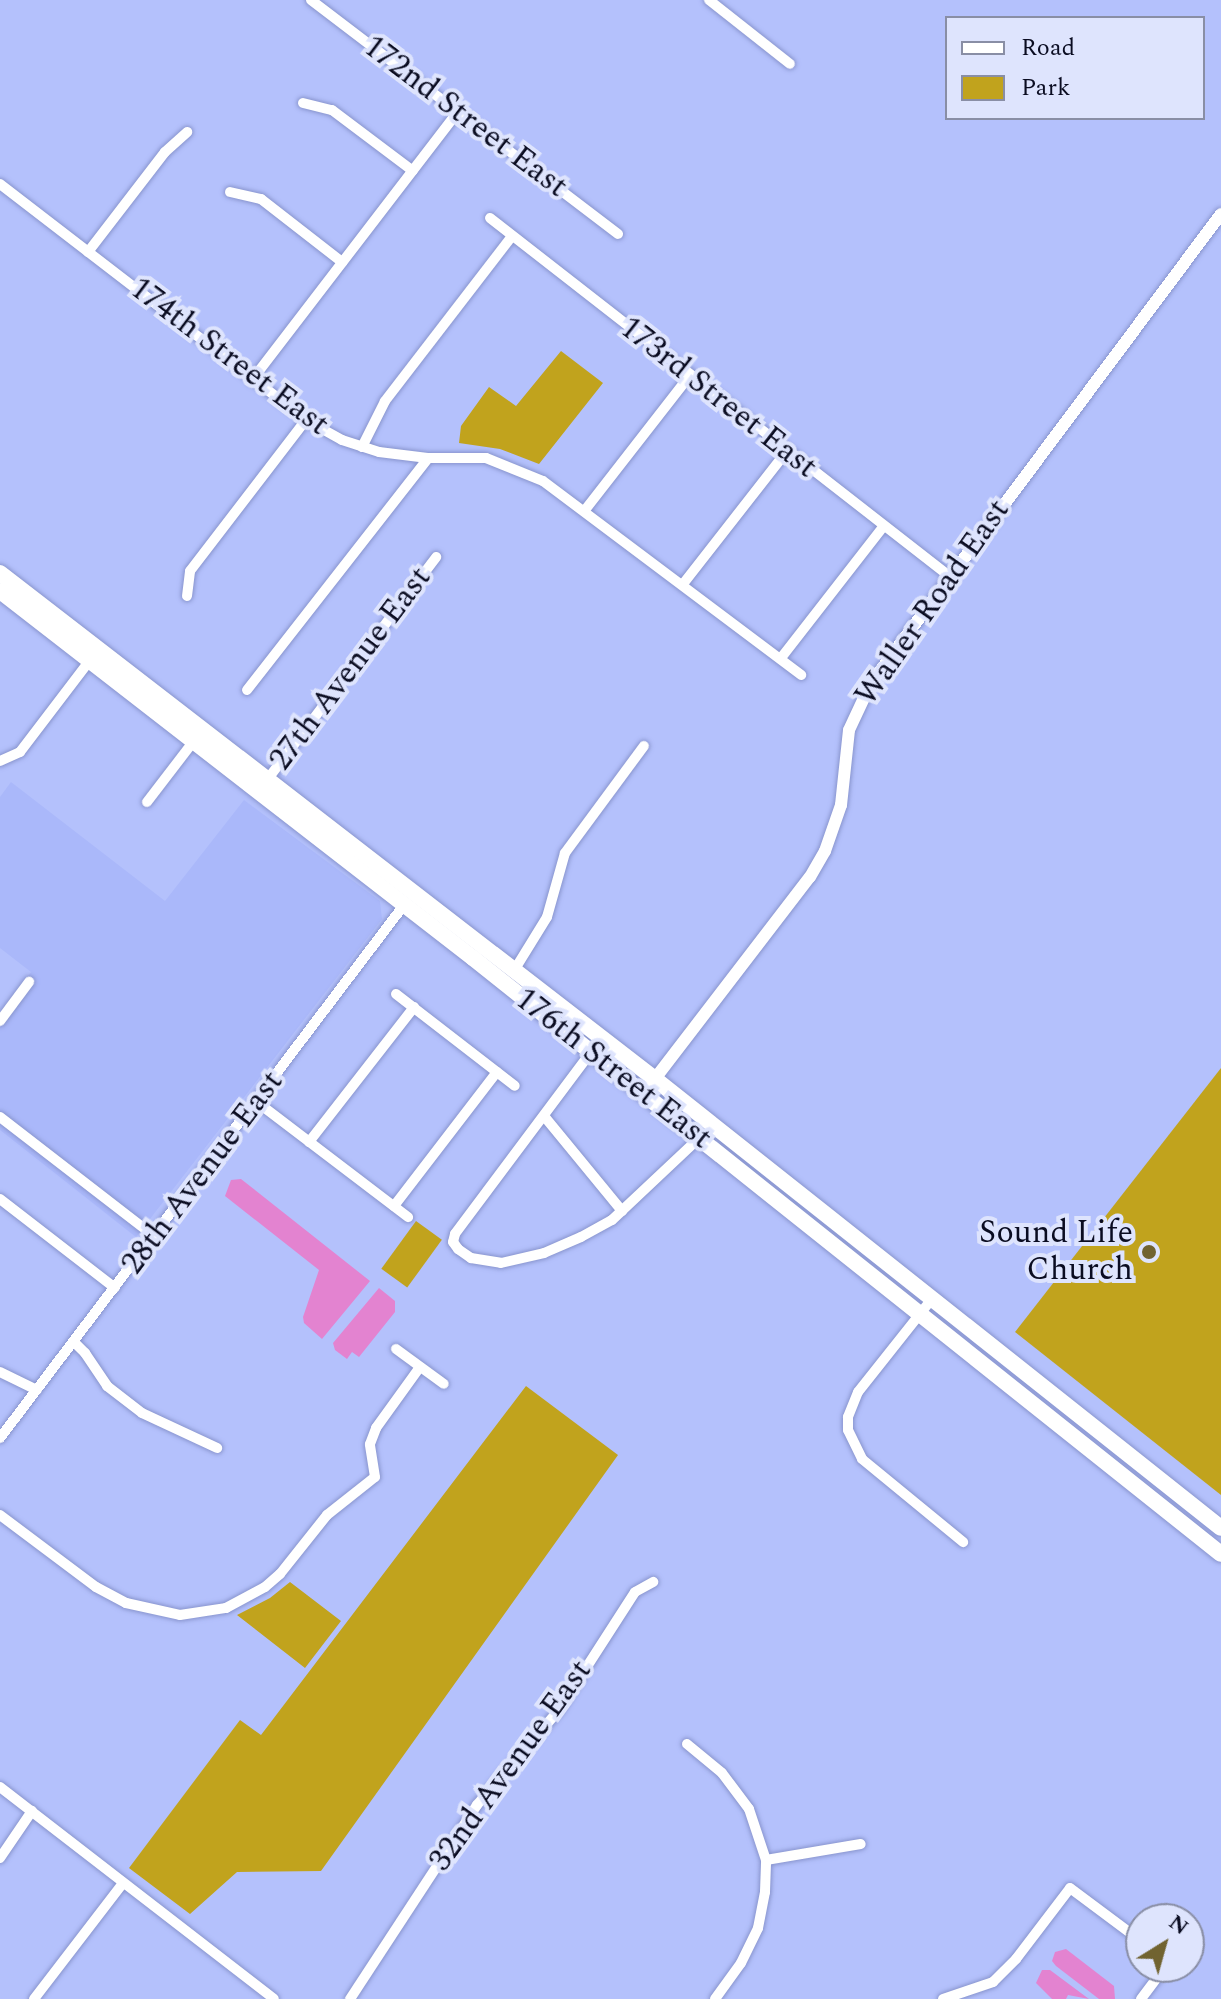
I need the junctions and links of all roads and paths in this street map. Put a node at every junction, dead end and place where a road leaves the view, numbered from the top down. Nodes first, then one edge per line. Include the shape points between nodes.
1 (311, 0) edge
2 (709, 0) edge
3 (790, 64) dead end
4 (303, 103) dead end
5 (457, 113) junction
6 (187, 132) dead end
7 (413, 171) junction
8 (0, 184) edge
9 (230, 192) dead end
10 (1221, 214) edge
11 (490, 218) dead end
12 (618, 234) dead end
13 (512, 236) junction
14 (88, 252) junction
15 (342, 262) junction
16 (690, 375) junction
17 (252, 380) junction
18 (306, 420) junction
19 (362, 447) junction
20 (787, 451) junction
21 (428, 458) junction
22 (585, 510) junction
23 (883, 527) junction
24 (436, 557) dead end
25 (0, 573) edge
26 (948, 575) junction
27 (683, 584) junction
28 (0, 591) edge
29 (187, 596) dead end
30 (75, 649) junction
31 (781, 658) junction
32 (90, 660) junction
33 (801, 675) dead end
34 (247, 690) dead end
35 (153, 691) junction
36 (193, 742) junction
37 (644, 746) dead end
38 (0, 761) edge
39 (267, 780) junction
40 (147, 802) dead end
41 (404, 905) junction
42 (472, 937) junction
43 (515, 969) junction
44 (29, 982) dead end
45 (396, 994) dead end
46 (414, 1007) junction
47 (0, 1021) edge
48 (591, 1052) junction
49 (497, 1072) junction
50 (655, 1079) junction
51 (515, 1086) dead end
52 (644, 1093) junction
53 (257, 1102) junction
54 (544, 1116) junction
55 (0, 1117) edge
56 (700, 1137) junction
57 (309, 1142) junction
58 (0, 1199) edge
59 (394, 1206) junction
60 (622, 1211) junction
61 (408, 1217) dead end
62 (155, 1237) junction
63 (115, 1288) junction
64 (931, 1300) junction
65 (920, 1313) junction
66 (74, 1342) junction
67 (396, 1349) dead end
68 (420, 1367) junction
69 (0, 1372) edge
70 (444, 1384) dead end
71 (37, 1390) junction
72 (0, 1438) edge
73 (217, 1448) dead end
74 (0, 1515) edge
75 (1221, 1528) edge
76 (963, 1542) dead end
77 (1221, 1554) edge
78 (653, 1582) dead end
79 (687, 1744) dead end
80 (0, 1787) edge
81 (32, 1811) junction
82 (861, 1844) dead end
83 (0, 1858) edge
84 (766, 1860) junction
85 (123, 1883) junction
86 (1125, 1929) edge
87 (34, 1999) edge
88 (274, 1999) edge
89 (350, 1999) edge
90 (715, 1999) edge
91 (943, 1999) edge

1 - 5 street, 172nd Street East
2 - 3 street
4 - 7 street via 332,110
5 - 7 street
5 - 12 street, 172nd Street East
6 - 14 street via 165,152
7 - 15 street
8 - 14 street, 174th Street East
9 - 15 street via 261,199
10 - 26 street, Waller Road East
11 - 13 street, 173rd Street East
13 - 16 street, 173rd Street East
13 - 19 street via 385,401
14 - 17 street, 174th Street East
15 - 17 street
16 - 20 street, 173rd Street East
16 - 22 street
17 - 18 street, 174th Street East
18 - 19 street, 174th Street East
18 - 29 street via 190,571
19 - 21 street, 174th Street East
20 - 23 street, 173rd Street East
20 - 27 street
21 - 22 street, 174th Street East via 465,456 509,465
21 - 34 street
22 - 27 street, 174th Street East
23 - 26 street, 173rd Street East
23 - 31 street
24 - 39 street, 27th Avenue East
25 - 35 main road, 176th Street East
26 - 50 street, Waller Road East via 856,709 844,756 841,805 810,877
27 - 31 street, 174th Street East
28 - 30 main road, 176th Street East
30 - 32 main road, 176th Street East
30 - 35 main road via 83,646 141,693
31 - 33 street, 174th Street East
32 - 36 main road, 176th Street East
32 - 38 street via 20,752
35 - 39 main road, 176th Street East
36 - 40 street
36 - 41 main road, 176th Street East
37 - 43 street via 565,853 547,917
39 - 42 main road, 176th Street East
41 - 42 main road via 414,903 458,937
41 - 48 main road, 176th Street East
41 - 53 street, 28th Avenue East
42 - 43 main road, 176th Street East
43 - 50 main road, 176th Street East
44 - 47 street
45 - 46 street
46 - 49 street
46 - 57 street
48 - 52 main road, 176th Street East
48 - 54 street
49 - 51 street
49 - 59 street
50 - 52 street, Waller Road East
50 - 64 main road, 176th Street East
52 - 56 main road, 176th Street East
53 - 57 street
53 - 62 street, 28th Avenue East
54 - 60 street
54 - 60 street via 453,1242 471,1258 517,1261 581,1237
55 - 62 street
56 - 60 street
56 - 65 main road, 176th Street East
57 - 59 street
58 - 63 street
59 - 61 street
62 - 63 street, 28th Avenue East
63 - 66 street, 28th Avenue East
64 - 65 street
64 - 75 main road, 176th Street East
65 - 76 street via 854,1399 848,1417 850,1436 862,1459
65 - 77 main road, 176th Street East
66 - 71 street, 28th Avenue East
66 - 73 street via 107,1386 142,1413
67 - 68 street
68 - 70 street
68 - 74 street via 376,1428 370,1444 375,1477 327,1515 273,1581 226,1608 180,1615 126,1603 96,1587
69 - 71 street
71 - 72 street, 28th Avenue East
78 - 89 street, 32nd Avenue East via 635,1592 559,1710 477,1805
79 - 84 street via 722,1773 749,1809
80 - 81 street
81 - 83 street
81 - 85 street
82 - 84 street
84 - 90 street via 758,1928
85 - 87 street
85 - 88 street
86 - 91 street via 1070,1888 999,1977 979,1990

